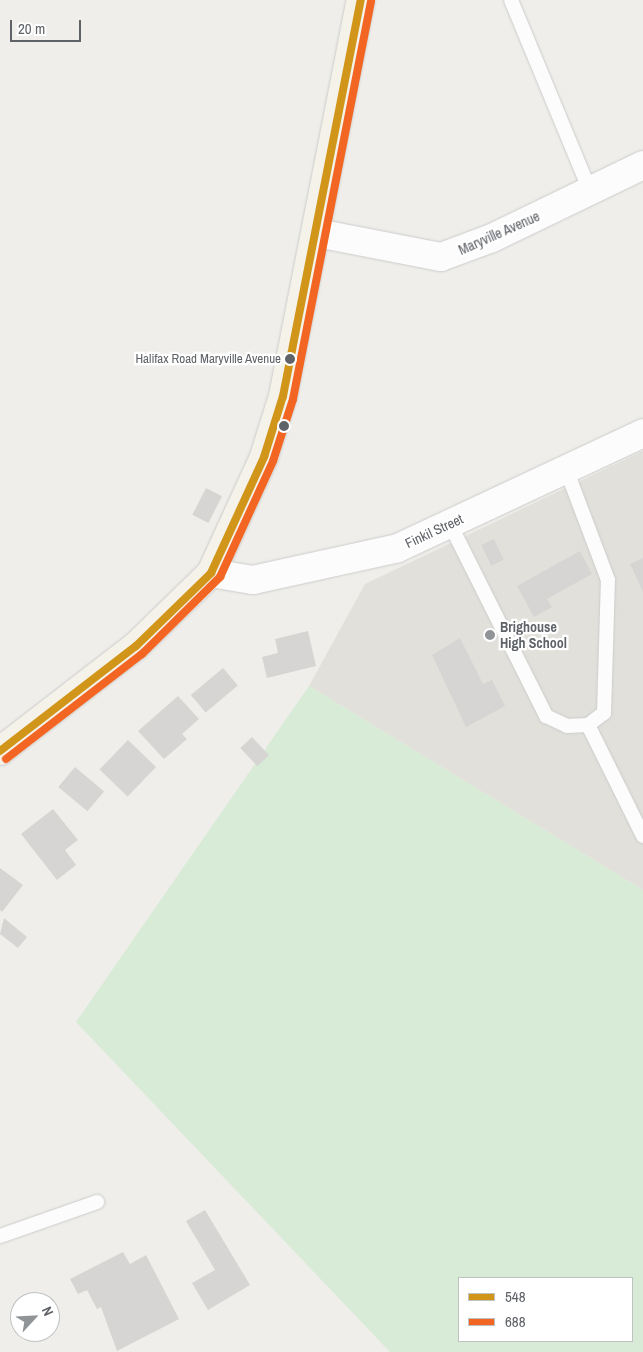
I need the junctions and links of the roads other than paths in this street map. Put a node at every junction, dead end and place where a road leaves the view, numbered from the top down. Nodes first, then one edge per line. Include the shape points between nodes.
1 (361, 0) edge
2 (511, 0) edge
3 (643, 165) edge
4 (590, 191) junction
5 (317, 234) junction
6 (643, 433) edge
7 (566, 469) junction
8 (450, 524) junction
9 (211, 572) junction
10 (588, 725) junction
11 (0, 751) edge
12 (643, 836) edge
13 (97, 1202) dead end
14 (0, 1236) edge

1 - 5 main road
2 - 4 lane
3 - 4 street, Maryville Avenue
4 - 5 street, Maryville Avenue via 492,238 441,257
5 - 9 main road via 269,440
6 - 7 street, Finkil Street
7 - 8 street, Finkil Street
7 - 10 lane via 608,580 604,712
8 - 9 street, Finkil Street via 398,548 253,580
8 - 10 lane via 546,716 567,726
9 - 11 main road via 136,646
10 - 12 lane
13 - 14 lane

